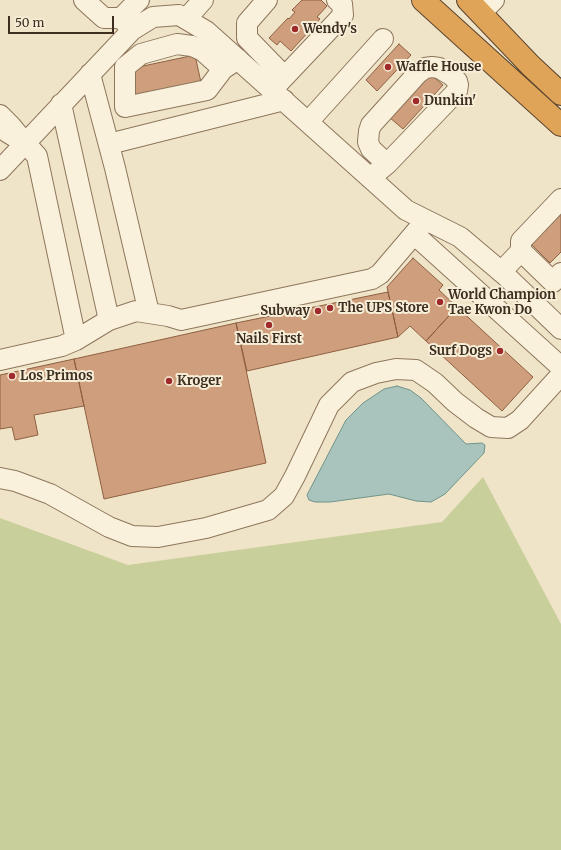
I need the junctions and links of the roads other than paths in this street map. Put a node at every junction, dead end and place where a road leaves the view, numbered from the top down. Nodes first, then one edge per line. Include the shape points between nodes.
1 (84, 0) edge
2 (139, 0) edge
3 (203, 0) edge
4 (267, 0) edge
5 (337, 0) edge
6 (423, 0) edge
7 (481, 4) edge
8 (186, 19) junction
9 (126, 24) junction
10 (383, 39) dead end
11 (230, 64) junction
12 (90, 74) junction
13 (280, 89) junction
14 (561, 94) edge
15 (61, 104) junction
16 (125, 107) junction
17 (0, 115) edge
18 (102, 117) junction
19 (308, 122) junction
20 (0, 126) edge
21 (561, 126) edge
22 (25, 143) junction
23 (109, 144) junction
24 (387, 164) junction
25 (0, 170) edge
26 (370, 178) junction
27 (561, 198) edge
28 (420, 227) junction
29 (520, 251) junction
30 (501, 272) junction
31 (561, 273) edge
32 (541, 310) junction
33 (149, 313) junction
34 (561, 316) edge
35 (109, 320) junction
36 (561, 330) edge
37 (76, 340) junction
38 (0, 360) edge
39 (561, 367) edge
40 (561, 375) edge
41 (0, 478) edge

1 - 9 lane via 104,18
2 - 9 lane
3 - 8 lane
4 - 13 lane via 246,23 247,38
5 - 13 lane via 342,4 343,15 295,67
6 - 21 highway
7 - 14 highway via 530,65
8 - 9 lane via 179,15 153,17
8 - 11 lane via 206,31
9 - 12 lane
10 - 19 lane
11 - 13 lane
11 - 16 lane via 207,90
11 - 16 lane via 192,46 177,44 141,54 125,67
12 - 15 lane
12 - 18 lane
13 - 19 lane
13 - 23 lane
15 - 22 lane
15 - 35 lane
16 - 18 lane
17 - 22 lane
18 - 23 lane
19 - 26 lane
20 - 22 lane
22 - 25 lane
22 - 37 lane via 37,156
23 - 33 lane
24 - 24 lane via 457,91 457,81 440,68 425,68 418,72 371,124 368,142 371,150
24 - 26 lane
26 - 28 lane via 406,210
27 - 29 lane via 521,241
28 - 30 lane via 460,237
28 - 33 lane via 380,274 372,279 181,320
28 - 39 lane
29 - 30 lane
29 - 31 lane via 553,282
30 - 32 lane
32 - 34 lane
32 - 36 lane
33 - 35 lane via 136,311
35 - 37 lane
37 - 38 lane via 62,346
40 - 41 lane via 520,420 508,428 491,427 481,421 416,370 396,369 352,382 329,405 284,496 268,510 206,528 158,537 132,536 109,527 50,494

